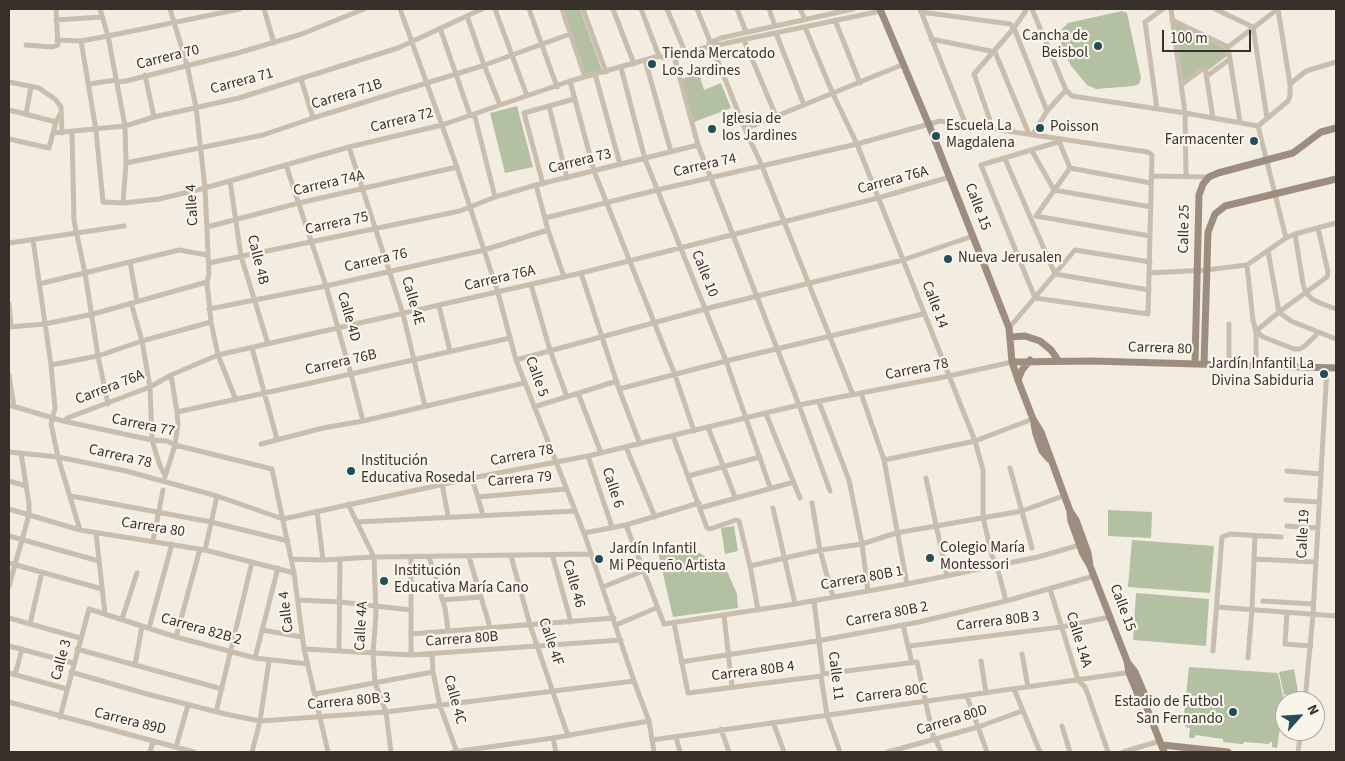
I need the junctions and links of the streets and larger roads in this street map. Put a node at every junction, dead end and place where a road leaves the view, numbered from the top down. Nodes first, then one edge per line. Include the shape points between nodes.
1 (56, 9) edge
2 (100, 9) edge
3 (170, 9) edge
4 (240, 9) edge
5 (264, 9) edge
6 (364, 9) edge
7 (400, 9) edge
8 (482, 9) edge
9 (495, 9) edge
10 (529, 9) edge
11 (562, 9) edge
12 (583, 9) edge
13 (613, 9) edge
14 (641, 9) edge
15 (667, 9) edge
16 (697, 9) edge
17 (737, 9) edge
18 (769, 9) edge
19 (800, 9) edge
20 (853, 9) edge
21 (1027, 9) edge
22 (1032, 9) edge
23 (1163, 9) edge
24 (1171, 9) edge
25 (1215, 9) edge
26 (1229, 9) edge
27 (1278, 9) edge
28 (881, 10) edge
29 (920, 10) edge
30 (833, 11) edge
31 (1224, 13) junction
32 (467, 16) junction
33 (102, 18) junction
34 (804, 19) junction
35 (56, 20) junction
36 (835, 20) junction
37 (1172, 20) junction
38 (174, 22) junction
39 (775, 26) junction
40 (805, 27) junction
41 (1253, 27) junction
42 (440, 28) junction
43 (1014, 28) junction
44 (746, 32) junction
45 (570, 34) junction
46 (776, 34) junction
47 (108, 36) junction
48 (931, 39) junction
49 (57, 40) junction
50 (744, 40) junction
51 (81, 41) junction
52 (274, 42) junction
53 (412, 42) junction
54 (26, 45) dead end
55 (541, 45) junction
56 (712, 45) junction
57 (1228, 47) junction
58 (995, 52) junction
59 (686, 54) junction
60 (512, 55) junction
61 (659, 56) junction
62 (674, 56) junction
63 (1230, 59) junction
64 (645, 60) junction
65 (1336, 62) edge
66 (634, 64) junction
67 (904, 64) junction
68 (484, 65) junction
69 (186, 66) junction
70 (621, 68) junction
71 (606, 72) junction
72 (456, 74) junction
73 (596, 74) junction
74 (145, 75) junction
75 (1207, 76) junction
76 (585, 77) junction
77 (301, 79) junction
78 (116, 80) junction
79 (9, 82) edge
80 (570, 82) junction
81 (860, 83) junction
82 (89, 84) junction
83 (428, 84) junction
84 (1290, 84) junction
85 (1181, 85) junction
86 (31, 87) junction
87 (556, 87) junction
88 (1066, 90) junction
89 (833, 94) junction
90 (527, 96) junction
91 (574, 99) junction
92 (500, 105) junction
93 (804, 105) junction
94 (549, 106) junction
95 (196, 107) junction
96 (1157, 109) junction
97 (9, 110) edge
98 (1047, 111) junction
99 (61, 113) junction
100 (1185, 113) junction
101 (26, 114) junction
102 (470, 115) junction
103 (776, 116) junction
104 (154, 117) junction
105 (313, 118) junction
106 (1213, 118) junction
107 (1267, 118) junction
108 (56, 122) junction
109 (1240, 122) junction
110 (442, 125) junction
111 (930, 125) junction
112 (966, 125) junction
113 (125, 126) junction
114 (1258, 126) junction
115 (1336, 128) edge
116 (746, 129) junction
117 (993, 129) junction
118 (96, 130) junction
119 (72, 132) junction
120 (53, 133) junction
121 (62, 133) junction
122 (1031, 134) junction
123 (9, 139) edge
124 (1059, 140) junction
125 (857, 144) junction
126 (698, 145) junction
127 (349, 147) junction
128 (201, 149) junction
129 (1032, 151) junction
130 (671, 152) junction
131 (645, 159) junction
132 (1005, 159) junction
133 (1267, 161) junction
134 (126, 162) junction
135 (620, 164) junction
136 (286, 166) junction
137 (762, 166) junction
138 (457, 167) junction
139 (1070, 168) junction
140 (594, 171) junction
141 (1151, 176) junction
142 (1186, 176) junction
143 (950, 177) junction
144 (1209, 177) junction
145 (567, 178) junction
146 (1336, 178) edge
147 (710, 179) junction
148 (230, 180) junction
149 (1151, 183) junction
150 (536, 184) junction
151 (543, 184) junction
152 (205, 188) junction
153 (363, 189) junction
154 (657, 190) junction
155 (1054, 190) junction
156 (1275, 193) junction
157 (495, 197) junction
158 (878, 198) junction
159 (123, 202) junction
160 (606, 202) junction
161 (299, 203) junction
162 (470, 207) junction
163 (1151, 207) junction
164 (545, 218) junction
165 (236, 220) junction
166 (784, 222) junction
167 (1336, 223) edge
168 (124, 226) dead end
169 (206, 227) junction
170 (1318, 228) junction
171 (375, 229) junction
172 (548, 230) junction
173 (76, 234) junction
174 (1295, 234) junction
175 (733, 235) junction
176 (974, 236) junction
177 (1150, 236) junction
178 (1286, 238) junction
179 (32, 240) junction
180 (313, 242) junction
181 (9, 243) edge
182 (680, 248) junction
183 (484, 250) junction
184 (1268, 251) junction
185 (207, 255) junction
186 (240, 256) junction
187 (630, 260) junction
188 (903, 260) junction
189 (130, 262) junction
190 (1150, 262) junction
191 (209, 264) junction
192 (1247, 265) junction
193 (390, 270) junction
194 (1198, 270) junction
195 (1206, 270) junction
196 (581, 273) junction
197 (1149, 273) junction
198 (85, 274) junction
199 (1055, 274) junction
200 (564, 277) junction
201 (207, 282) junction
202 (39, 284) junction
203 (808, 284) junction
204 (531, 285) junction
205 (326, 286) junction
206 (1149, 290) junction
207 (498, 293) junction
208 (1306, 293) junction
209 (756, 297) junction
210 (1036, 298) junction
211 (255, 300) junction
212 (134, 302) junction
213 (9, 304) edge
214 (439, 306) junction
215 (209, 309) junction
216 (705, 309) junction
217 (1336, 309) edge
218 (1279, 312) junction
219 (93, 314) junction
220 (403, 314) junction
221 (923, 314) junction
222 (211, 322) junction
223 (653, 323) junction
224 (44, 324) junction
225 (1229, 324) dead end
226 (10, 327) edge
227 (337, 327) junction
228 (1009, 328) junction
229 (1256, 331) junction
230 (1318, 333) junction
231 (602, 336) junction
232 (830, 336) junction
233 (1010, 337) junction
234 (510, 338) junction
235 (1336, 340) edge
236 (142, 341) junction
237 (268, 344) junction
238 (252, 348) junction
239 (777, 349) junction
240 (550, 350) junction
241 (450, 351) junction
242 (218, 355) junction
243 (98, 356) junction
244 (414, 359) junction
245 (516, 360) junction
246 (1030, 360) junction
247 (1058, 360) junction
248 (726, 361) junction
249 (1012, 362) junction
250 (1195, 364) junction
251 (1204, 364) junction
252 (1229, 364) junction
253 (50, 365) junction
254 (1256, 365) junction
255 (1327, 368) junction
256 (1336, 368) edge
257 (351, 374) junction
258 (675, 374) junction
259 (9, 375) edge
260 (172, 375) junction
261 (949, 376) junction
262 (1018, 380) junction
263 (617, 381) junction
264 (524, 384) junction
265 (150, 387) junction
266 (619, 389) junction
267 (264, 393) junction
268 (578, 393) junction
269 (861, 394) junction
270 (852, 395) junction
271 (567, 397) junction
272 (236, 400) junction
273 (819, 402) junction
274 (108, 404) junction
275 (799, 405) junction
276 (12, 406) edge
277 (425, 406) junction
278 (534, 408) junction
279 (178, 412) junction
280 (766, 414) junction
281 (52, 418) junction
282 (746, 419) junction
283 (1033, 420) junction
284 (363, 421) junction
285 (63, 422) junction
286 (708, 427) junction
287 (694, 430) junction
288 (673, 436) junction
289 (277, 439) junction
290 (152, 440) junction
291 (975, 441) junction
292 (261, 444) dead end
293 (640, 444) junction
294 (175, 445) junction
295 (626, 447) junction
296 (9, 452) edge
297 (21, 453) junction
298 (601, 453) junction
299 (588, 456) junction
300 (58, 457) junction
301 (760, 457) junction
302 (884, 460) junction
303 (557, 462) junction
304 (722, 466) junction
305 (1010, 468) dead end
306 (272, 469) joint
307 (1287, 471) dead end
308 (1321, 474) junction
309 (688, 476) junction
310 (165, 478) junction
311 (472, 478) junction
312 (926, 478) dead end
313 (9, 481) edge
314 (794, 482) junction
315 (442, 484) junction
316 (26, 486) junction
317 (770, 487) junction
318 (566, 489) junction
319 (163, 490) dead end
320 (830, 491) dead end
321 (71, 496) junction
322 (217, 496) junction
323 (1063, 496) junction
324 (478, 497) junction
325 (735, 497) junction
326 (800, 498) dead end
327 (1286, 500) dead end
328 (812, 502) dead end
329 (1319, 502) junction
330 (348, 504) junction
331 (699, 506) junction
332 (773, 508) dead end
333 (9, 509) edge
334 (317, 511) junction
335 (575, 511) junction
336 (1022, 511) junction
337 (1070, 511) junction
338 (159, 512) junction
339 (29, 515) junction
340 (483, 515) junction
341 (448, 516) junction
342 (655, 517) junction
343 (983, 517) junction
344 (283, 519) junction
345 (211, 522) junction
346 (357, 522) junction
347 (626, 525) junction
348 (936, 525) junction
349 (1287, 526) dead end
350 (612, 527) junction
351 (1317, 528) junction
352 (80, 530) junction
353 (896, 532) junction
354 (96, 533) junction
355 (584, 533) junction
356 (9, 536) edge
357 (1255, 536) junction
358 (1281, 537) dead end
359 (22, 539) junction
360 (153, 541) junction
361 (288, 541) junction
362 (172, 544) junction
363 (862, 544) junction
364 (1080, 546) junction
365 (1032, 548) dead end
366 (203, 550) junction
367 (820, 550) junction
368 (552, 554) junction
369 (591, 554) junction
370 (511, 556) junction
371 (374, 557) junction
372 (411, 557) junction
373 (429, 557) junction
374 (469, 557) junction
375 (784, 558) junction
376 (292, 559) junction
377 (340, 559) junction
378 (1254, 559) junction
379 (323, 560) junction
380 (99, 561) junction
381 (252, 562) junction
382 (1315, 562) junction
383 (12, 564) edge
384 (750, 566) junction
385 (997, 566) junction
386 (1090, 566) junction
387 (278, 568) junction
388 (643, 571) junction
389 (42, 572) junction
390 (137, 573) dead end
391 (294, 573) junction
392 (948, 576) junction
393 (1094, 576) junction
394 (907, 584) junction
395 (9, 586) edge
396 (603, 587) junction
397 (102, 589) junction
398 (1050, 589) junction
399 (868, 591) junction
400 (481, 597) junction
401 (833, 597) junction
402 (298, 600) junction
403 (442, 600) junction
404 (814, 601) junction
405 (1006, 601) junction
406 (1263, 601) dead end
407 (340, 602) junction
408 (795, 604) junction
409 (1313, 604) junction
410 (376, 605) junction
411 (1217, 607) junction
412 (656, 608) junction
413 (89, 609) joint
414 (1252, 609) junction
415 (411, 610) junction
416 (758, 610) junction
417 (1287, 612) junction
418 (105, 614) junction
419 (1313, 614) junction
420 (724, 615) junction
421 (1336, 616) edge
422 (1110, 617) junction
423 (9, 618) edge
424 (614, 618) junction
425 (122, 620) junction
426 (571, 622) junction
427 (674, 623) junction
428 (30, 624) junction
429 (530, 624) junction
430 (616, 625) junction
431 (903, 625) junction
432 (142, 626) junction
433 (490, 627) junction
434 (1061, 627) junction
435 (149, 628) junction
436 (262, 630) junction
437 (448, 630) junction
438 (411, 634) junction
439 (176, 636) junction
440 (302, 637) junction
441 (80, 638) junction
442 (621, 640) junction
443 (818, 641) junction
444 (9, 646) edge
445 (909, 646) junction
446 (1311, 646) junction
447 (538, 647) junction
448 (22, 649) junction
449 (77, 649) junction
450 (304, 649) junction
451 (339, 650) junction
452 (231, 651) junction
453 (1213, 651) dead end
454 (372, 653) junction
455 (432, 654) junction
456 (727, 654) junction
457 (1022, 654) dead end
458 (411, 655) junction
459 (255, 658) junction
460 (1248, 658) dead end
461 (269, 661) junction
462 (981, 661) dead end
463 (681, 662) junction
464 (914, 662) junction
465 (74, 663) junction
466 (308, 664) junction
467 (135, 665) junction
468 (71, 672) junction
469 (433, 672) junction
470 (1132, 672) junction
471 (12, 674) edge
472 (822, 675) junction
473 (1078, 680) junction
474 (634, 681) junction
475 (375, 683) junction
476 (732, 687) junction
477 (1028, 687) junction
478 (67, 689) junction
479 (222, 689) junction
480 (554, 690) junction
481 (1014, 690) junction
482 (1306, 691) edge
483 (315, 694) junction
484 (986, 694) junction
485 (967, 696) junction
486 (9, 702) edge
487 (926, 702) junction
488 (188, 705) junction
489 (440, 706) junction
490 (1022, 711) junction
491 (216, 712) junction
492 (386, 712) junction
493 (827, 715) junction
494 (60, 717) junction
495 (320, 718) junction
496 (260, 721) junction
497 (650, 721) junction
498 (773, 722) junction
499 (1062, 726) dead end
500 (978, 727) junction
501 (721, 729) junction
502 (568, 736) junction
503 (676, 736) junction
504 (553, 738) junction
505 (652, 740) junction
506 (935, 740) junction
507 (153, 742) junction
508 (1162, 746) edge
509 (176, 747) junction
510 (480, 750) edge
511 (185, 751) edge
512 (150, 752) edge
513 (194, 752) edge
514 (252, 752) edge
515 (328, 752) edge
516 (391, 752) edge
517 (455, 752) edge
518 (556, 752) edge
519 (654, 752) edge
520 (680, 752) edge
521 (729, 752) edge
522 (784, 752) edge
523 (840, 752) edge
524 (892, 752) edge
525 (941, 752) edge
526 (986, 752) edge
527 (1040, 752) edge
528 (1070, 752) edge
529 (1108, 752) edge
530 (1123, 752) edge
531 (1228, 752) edge

1 - 35 street
2 - 33 street
3 - 38 street, Calle 4
4 - 38 street
5 - 52 street
6 - 52 street, Carrera 70
7 - 53 street, Calle 5
8 - 32 street, Carrera 71
9 - 60 street
10 - 55 street
11 - 45 street
12 - 71 street
13 - 66 street
14 - 61 street
15 - 59 street
16 - 56 street
17 - 44 street
18 - 39 street
19 - 34 street
20 - 30 street, Carrera 72
21 - 43 street
22 - 88 street
23 - 96 street via 1145,22
24 - 37 street
25 - 31 street
26 - 31 street
27 - 41 street
27 - 84 street
28 - 36 street, Carrera 72
28 - 67 street, Calle 15
29 - 43 street via 1006,23
29 - 48 street
30 - 34 street, Carrera 72
31 - 41 street
32 - 42 street, Carrera 71
32 - 68 street
33 - 35 street
33 - 47 street
34 - 39 street, Carrera 72
35 - 49 street
36 - 40 street, Carrera 72
36 - 81 street
37 - 57 street
37 - 85 street
38 - 47 street
38 - 69 street, Calle 4
39 - 44 street, Carrera 72
40 - 46 street, Carrera 72
40 - 89 street, Calle 14
41 - 57 street
41 - 107 street
42 - 53 street, Carrera 71
42 - 72 street
43 - 58 street
43 - 98 street
44 - 56 street, Carrera 72 via 721,38
45 - 55 street, Carrera 71B
45 - 76 street
46 - 50 street, Carrera 72
46 - 93 street
47 - 51 street
47 - 78 street
48 - 58 street
48 - 112 street
49 - 51 street
49 - 54 street via 58,45 52,47
50 - 56 street, Carrera 72
50 - 103 street
51 - 82 street
52 - 69 street, Carrera 70
53 - 77 street, Carrera 71
53 - 83 street, Calle 5
55 - 60 street, Carrera 71B
55 - 87 street
56 - 59 street, Carrera 72
56 - 116 street
57 - 63 street
58 - 117 street via 974,74
58 - 122 street
59 - 62 street, Carrera 72
60 - 68 street, Carrera 71B
60 - 90 street
61 - 62 street, Carrera 72
61 - 64 street, Carrera 72
62 - 126 street
63 - 75 street
63 - 109 street
64 - 66 street, Carrera 72
64 - 130 street
65 - 84 street via 1306,71
66 - 70 street, Carrera 72
67 - 81 street
67 - 111 street, Calle 15
68 - 72 street, Carrera 71B
68 - 92 street
69 - 74 street, Carrera 70
69 - 95 street, Calle 4
70 - 71 street, Carrera 72
70 - 131 street, Calle 10
71 - 73 street, Carrera 72
72 - 83 street, Carrera 71B
72 - 102 street
73 - 76 street, Carrera 72
73 - 135 street
74 - 78 street, Carrera 70 via 122,82
74 - 104 street
75 - 85 street via 1205,67
75 - 106 street
76 - 80 street, Carrera 72
77 - 95 street, Carrera 71
77 - 105 street
78 - 82 street, Carrera 70
78 - 113 street
79 - 86 street
80 - 87 street, Carrera 72
80 - 91 street
81 - 89 street
82 - 118 street
83 - 105 street, Carrera 71B
83 - 110 street, Calle 5
84 - 107 street via 1288,100
85 - 100 street
86 - 99 street via 39,88 56,100
86 - 101 street
87 - 90 street, Carrera 72
88 - 96 street via 1072,96
88 - 98 street
89 - 93 street
89 - 125 street, Calle 14
90 - 92 street, Carrera 72
91 - 94 street
91 - 140 street
92 - 102 street, Carrera 72
93 - 103 street
94 - 145 street
94 - 151 street via 524,113
95 - 104 street, Carrera 71
95 - 128 street, Calle 4
96 - 100 street
97 - 101 street
98 - 122 street
99 - 108 street
99 - 121 street
100 - 106 street
100 - 142 street
101 - 108 street
102 - 110 street, Carrera 72
102 - 157 street via 475,117
103 - 116 street
104 - 113 street, Carrera 71
105 - 128 street, Carrera 71B via 263,135
106 - 109 street
107 - 114 street
108 - 120 street
109 - 114 street
110 - 127 street, Carrera 72
110 - 138 street, Calle 5
111 - 112 street, Carrera 74 via 940,121
111 - 125 street, Carrera 74
111 - 143 street, Calle 15
112 - 117 street, Carrera 74
113 - 118 street, Carrera 71
113 - 134 street
114 - 133 street
115 - 133 street via 1320,132 1293,153
116 - 137 street
117 - 122 street, Carrera 74
118 - 119 street, Carrera 71
118 - 159 street, Carrera 72 via 103,202
119 - 121 street, Carrera 71
119 - 173 street
120 - 121 street, Carrera 71
120 - 123 street via 49,148
122 - 124 street, Carrera 74
124 - 129 street
124 - 139 street
124 - 141 street, Carrera 74 via 1148,152 1152,155
125 - 137 street, Carrera 74
125 - 158 street, Calle 14
126 - 130 street, Carrera 73
126 - 147 street
127 - 136 street, Carrera 72
127 - 153 street, Calle 4E
128 - 134 street, Carrera 71B
128 - 152 street, Calle 4
129 - 132 street
129 - 155 street
130 - 131 street, Carrera 73
131 - 135 street, Carrera 73
131 - 154 street, Calle 10
132 - 199 street
132 - 210 street via 981,165
133 - 144 street
133 - 156 street
134 - 159 street
135 - 140 street, Carrera 73
136 - 148 street, Carrera 72
136 - 161 street, Calle 4D
137 - 147 street, Carrera 74
137 - 166 street
138 - 153 street, Carrera 74A
138 - 162 street, Calle 5
139 - 149 street
139 - 155 street
140 - 145 street, Carrera 73
140 - 160 street
141 - 142 street
141 - 149 street
142 - 144 street
143 - 158 street, Carrera 76A
143 - 176 street, Calle 15
144 - 194 street, Calle 25 via 1199,195
145 - 151 street, Carrera 73
146 - 156 street, Calle 25
147 - 154 street, Carrera 74
147 - 175 street
148 - 152 street, Carrera 72
148 - 165 street, Calle 4B
149 - 163 street
150 - 151 street, Carrera 73
150 - 157 street, Carrera 73
150 - 164 street
152 - 159 street, Carrera 72
152 - 169 street, Calle 4
153 - 161 street, Carrera 74A
153 - 171 street, Calle 4E
154 - 160 street, Carrera 74
154 - 182 street, Calle 10
155 - 163 street
155 - 177 street via 1036,216
156 - 178 street
156 - 195 street, Calle 25 via 1225,206 1215,214 1208,232
157 - 162 street, Carrera 73
158 - 166 street, Carrera 76A
158 - 188 street, Calle 14
160 - 164 street, Carrera 74
160 - 187 street
161 - 165 street, Carrera 74A
161 - 180 street, Calle 4D
162 - 171 street, Carrera 75
162 - 183 street, Calle 5
163 - 177 street
164 - 172 street
165 - 169 street, Carrera 74A
165 - 186 street, Calle 4B
166 - 175 street, Carrera 76A
166 - 203 street
167 - 170 street
168 - 173 street
169 - 185 street, Calle 4
170 - 174 street
170 - 208 street via 1328,272 1327,277
171 - 180 street, Carrera 75
171 - 193 street, Calle 4E
172 - 183 street, Carrera 76
172 - 200 street
173 - 179 street
173 - 198 street
174 - 178 street
174 - 208 street
175 - 182 street, Carrera 76A
175 - 209 street
176 - 188 street
176 - 228 street, Calle 15
177 - 190 street
178 - 184 street
179 - 181 street
179 - 202 street
180 - 186 street, Carrera 75
180 - 205 street, Calle 4D
182 - 187 street, Carrera 76A
182 - 216 street, Calle 10
183 - 193 street, Carrera 76
183 - 207 street, Calle 5
184 - 192 street
184 - 218 street
185 - 189 street via 178,250
185 - 191 street, Calle 4
186 - 191 street, Carrera 75
186 - 211 street, Calle 4B
187 - 196 street, Carrera 76A
187 - 223 street
188 - 203 street
188 - 221 street, Calle 14
189 - 198 street
189 - 212 street
190 - 197 street
190 - 199 street via 1075,250
191 - 201 street, Calle 4
192 - 195 street
192 - 229 street
193 - 205 street, Carrera 76
193 - 220 street, Calle 4E
194 - 195 street
194 - 197 street
194 - 250 street, Calle 25
195 - 251 street, Calle 25
196 - 200 street, Carrera 76A
196 - 231 street
197 - 206 street
198 - 202 street
198 - 219 street
199 - 206 street
199 - 210 street
200 - 204 street, Carrera 76A
201 - 212 street
201 - 215 street, Calle 4
202 - 224 street
203 - 209 street
203 - 232 street
204 - 207 street, Carrera 76A
204 - 240 street
205 - 211 street, Carrera 76
205 - 227 street, Calle 4D
206 - 210 street via 1148,314
207 - 214 street, Carrera 76A
207 - 234 street, Calle 5
208 - 217 street
208 - 218 street
209 - 216 street
209 - 239 street
210 - 228 street
211 - 215 street, Carrera 76
211 - 237 street, Calle 4B
212 - 219 street
212 - 236 street
213 - 226 street
214 - 220 street, Carrera 76A
214 - 241 street
215 - 222 street, Calle 4
216 - 223 street
216 - 248 street, Calle 10
218 - 229 street
218 - 230 street
219 - 224 street
219 - 243 street
220 - 227 street, Carrera 76A
220 - 244 street, Calle 4E
221 - 232 street
221 - 261 street, Calle 14
222 - 236 street
222 - 242 street, Calle 4
223 - 231 street
223 - 258 street
224 - 226 street
224 - 253 street
225 - 252 street
227 - 237 street, Carrera 76A
227 - 257 street, Calle 4D
228 - 233 street, Calle 15
229 - 230 street via 1294,349 1300,349
229 - 254 street
230 - 235 street
231 - 240 street
231 - 263 street
232 - 239 street
232 - 270 street
233 - 247 street via 1025,336 1040,341
233 - 249 street, Calle 15
234 - 241 street, Carrera 76B
234 - 245 street, Calle 5
236 - 243 street
236 - 265 street
237 - 238 street, Carrera 76A
238 - 242 street, Carrera 76A
238 - 267 street
239 - 248 street
239 - 275 street
240 - 245 street
240 - 271 street
241 - 244 street, Carrera 76B
242 - 260 street, Carrera 76A
242 - 272 street, Calle 4
243 - 253 street
243 - 274 street
244 - 257 street, Carrera 76B
244 - 277 street, Calle 4E
245 - 264 street, Calle 5
246 - 247 street, Carrera 80
246 - 249 street, Carrera 80
246 - 262 street
247 - 250 street, Carrera 80
248 - 258 street
248 - 282 street, Calle 10
249 - 261 street, Carrera 78
249 - 262 street, Calle 15
250 - 251 street, Carrera 80
251 - 252 street, Carrera 80
252 - 254 street, Carrera 80
253 - 281 street via 55,408
254 - 255 street, Carrera 80
255 - 256 street, Carrera 80
255 - 308 street, Calle 19
257 - 267 street, Carrera 76B
257 - 284 street, Calle 4D
258 - 266 street
258 - 287 street
259 - 276 street
260 - 265 street, Carrera 76A
260 - 279 street
261 - 269 street, Carrera 78
261 - 291 street, Calle 14
262 - 283 street, Calle 15
263 - 266 street
263 - 268 street
264 - 277 street
264 - 278 street, Calle 5
265 - 274 street, Carrera 76A
265 - 290 street
266 - 293 street
267 - 272 street, Carrera 76B
267 - 289 street
268 - 271 street
268 - 298 street
269 - 270 street, Carrera 78
269 - 302 street
270 - 273 street, Carrera 78
271 - 278 street
272 - 279 street, Carrera 76B
273 - 275 street, Carrera 78
273 - 363 street via 849,480
274 - 285 street, Carrera 76A
275 - 280 street, Carrera 78
275 - 320 street
276 - 281 street, Carrera 77
277 - 284 street
278 - 303 street, Calle 5
279 - 294 street
280 - 282 street, Carrera 78
280 - 314 street
281 - 285 street, Carrera 77
281 - 300 street
282 - 286 street, Carrera 78
282 - 301 street, Calle 10
283 - 291 street
283 - 323 street, Calle 15 via 1042,452 1051,462
284 - 289 street
285 - 290 street, Carrera 77
286 - 287 street, Carrera 78
286 - 304 street
287 - 288 street, Carrera 78
288 - 293 street, Carrera 78
288 - 309 street
289 - 292 street
290 - 294 street, Carrera 77
290 - 310 street
291 - 302 street
291 - 343 street, Calle 14 via 984,470
293 - 295 street, Carrera 78
294 - 306 street, Carrera 77
294 - 310 street
295 - 298 street, Carrera 78
295 - 342 street
296 - 297 street, Carrera 78
297 - 300 street, Carrera 78
297 - 316 street
298 - 299 street, Carrera 78
299 - 303 street, Carrera 78
299 - 350 street, Calle 6
300 - 310 street, Carrera 78
300 - 321 street
301 - 304 street
301 - 317 street, Calle 10
302 - 353 street
303 - 311 street, Carrera 78
303 - 318 street, Calle 5
304 - 309 street
304 - 325 street
305 - 336 street
306 - 344 street, Calle 4
307 - 308 street
308 - 329 street, Calle 19
309 - 331 street
310 - 322 street, Carrera 78
311 - 315 street, Carrera 78
311 - 324 street
312 - 348 street
313 - 316 street
314 - 317 street
314 - 326 street
315 - 330 street, Carrera 78
315 - 341 street
316 - 339 street
317 - 325 street
318 - 324 street, Carrera 79
318 - 335 street, Calle 5
319 - 338 street
321 - 338 street
321 - 352 street
322 - 344 street, Carrera 78
322 - 345 street
323 - 336 street
323 - 337 street, Calle 15
324 - 340 street
325 - 331 street
327 - 329 street
328 - 367 street
329 - 351 street, Calle 19
330 - 334 street, Carrera 78
330 - 346 street, Calle 4A
331 - 342 street
331 - 384 street via 708,529 739,521
332 - 375 street
333 - 339 street, Carrera 80
334 - 344 street, Carrera 78
334 - 379 street
335 - 340 street
335 - 355 street, Calle 5
336 - 343 street
336 - 365 street
337 - 364 street, Calle 15
337 - 386 street, Calle 15 via 1079,528
338 - 345 street
338 - 360 street
339 - 352 street, Carrera 80
339 - 359 street
340 - 341 street
341 - 346 street
342 - 347 street
343 - 348 street
343 - 385 street, Calle 14
344 - 361 street, Calle 4
345 - 361 street
345 - 366 street
346 - 371 street, Calle 4A
347 - 350 street
347 - 388 street
348 - 353 street
348 - 392 street
349 - 351 street
350 - 355 street
351 - 382 street, Calle 19
352 - 354 street, Carrera 80
353 - 363 street
353 - 394 street
354 - 360 street, Carrera 80
354 - 380 street
355 - 369 street, Calle 5
356 - 359 street
357 - 358 street
357 - 378 street
357 - 411 street via 1230,534 1222,537
359 - 380 street
359 - 383 street
360 - 362 street, Carrera 80
361 - 376 street, Calle 4
362 - 366 street, Carrera 80
362 - 435 street
363 - 367 street
363 - 399 street
364 - 385 street, Carrera 80B 1
364 - 386 street, Calle 15
366 - 381 street, Carrera 80
366 - 439 street
367 - 375 street
367 - 401 street
368 - 369 street
368 - 370 street
368 - 426 street, Calle 46
369 - 396 street, Calle 5
370 - 374 street
370 - 429 street, Calle 4F
371 - 372 street
371 - 377 street
371 - 410 street, Calle 4A
372 - 373 street
372 - 415 street
373 - 374 street
373 - 403 street
374 - 400 street
375 - 384 street
375 - 408 street
376 - 379 street
376 - 391 street, Calle 4
377 - 379 street
377 - 407 street
378 - 382 street
378 - 414 street
380 - 397 street
381 - 387 street, Carrera 80
381 - 452 street
382 - 409 street, Calle 19
383 - 389 street
383 - 395 street
384 - 416 street
385 - 392 street, Carrera 80B 1
385 - 405 street, Calle 14
386 - 393 street, Calle 15
387 - 391 street, Carrera 80
387 - 436 street
388 - 396 street
388 - 412 street
389 - 397 street
389 - 428 street
390 - 425 street
391 - 402 street, Calle 4
392 - 394 street, Carrera 80B 1
393 - 398 street, Carrera 80B 2
393 - 422 street, Calle 15
394 - 399 street, Carrera 80B 1
396 - 424 street, Calle 5
397 - 418 street
398 - 405 street, Carrera 80B 2
398 - 434 street, Calle 14A
399 - 401 street, Carrera 80B 1
400 - 403 street
400 - 433 street
401 - 404 street, Carrera 80B 1
402 - 407 street
402 - 440 street, Calle 4
403 - 437 street
404 - 408 street, Carrera 80B 1
404 - 443 street, Calle 11
405 - 431 street, Carrera 80B 2
406 - 409 street
407 - 410 street
407 - 451 street
408 - 416 street, Carrera 80B 1
409 - 419 street, Calle 19
410 - 415 street
410 - 454 street, Calle 4A
411 - 414 street
411 - 453 street
412 - 427 street via 664,624
412 - 430 street
413 - 418 street, Carrera 82B 2
413 - 441 street, Calle 3
414 - 417 street
414 - 460 street
415 - 438 street
416 - 420 street, Carrera 80B 1
417 - 419 street
417 - 446 street via 1285,644
418 - 425 street, Carrera 82B 2
419 - 421 street
419 - 446 street, Calle 19
420 - 427 street, Carrera 80B 1
420 - 456 street
422 - 434 street, Carrera 80B 3
422 - 470 street, Calle 15
423 - 428 street
424 - 426 street
424 - 430 street, Calle 5
425 - 432 street, Carrera 82B 2
426 - 429 street
427 - 463 street
428 - 441 street
429 - 433 street
429 - 447 street, Calle 4F
430 - 442 street, Calle 5
431 - 443 street, Carrera 80B 2
431 - 445 street
432 - 435 street, Carrera 82B 2
432 - 467 street
433 - 437 street
434 - 445 street, Carrera 80B 3
434 - 473 street, Calle 14A
435 - 439 street, Carrera 82B 2
436 - 440 street
436 - 459 street
437 - 438 street
438 - 458 street
439 - 452 street, Carrera 82B 2
440 - 450 street, Calle 4
441 - 449 street, Calle 3
442 - 447 street, Carrera 80B
442 - 474 street, Calle 5
443 - 456 street, Carrera 80B 2
443 - 472 street, Calle 11
444 - 448 street
445 - 464 street
446 - 482 street, Calle 19
447 - 455 street, Carrera 80B
447 - 480 street, Calle 4F
448 - 465 street
448 - 471 street
449 - 465 street, Calle 3
449 - 467 street
450 - 451 street, Carrera 80B
450 - 466 street, Calle 4
451 - 454 street, Carrera 80B
452 - 459 street, Carrera 82B 2
452 - 479 street
454 - 458 street, Carrera 80B
454 - 475 street, Calle 4A
455 - 458 street, Carrera 80B
455 - 469 street, Calle 4C
456 - 463 street, Carrera 80B 2
456 - 476 street
457 - 477 street
459 - 461 street, Carrera 82B 2
461 - 466 street, Carrera 82B 2
461 - 496 street
462 - 484 street
463 - 476 street, Carrera 80B 4 via 688,693
464 - 472 street, Carrera 80B 4
464 - 487 street
465 - 468 street, Calle 3
466 - 483 street, Calle 4
467 - 479 street
468 - 478 street, Calle 3
468 - 488 street, Carrera 80B 3
469 - 475 street
469 - 489 street, Calle 4C
470 - 473 street, Carrera 80C
470 - 508 street, Calle 15 via 1138,695 1144,701
471 - 478 street
472 - 476 street, Carrera 80B 4
472 - 493 street, Calle 11
473 - 477 street, Carrera 80C
473 - 529 street, Calle 14A via 1085,687
474 - 480 street, Carrera 80B 3
474 - 497 street, Calle 5
475 - 483 street
475 - 492 street, Calle 4A
477 - 481 street, Carrera 80C
478 - 494 street, Calle 3
479 - 491 street
480 - 489 street, Carrera 80B 3
480 - 502 street, Calle 4F
481 - 484 street, Carrera 80C
481 - 490 street
483 - 495 street, Calle 4
484 - 485 street, Carrera 80C
485 - 487 street, Carrera 80C
485 - 500 street
486 - 494 street
487 - 493 street, Carrera 80C
487 - 506 street
488 - 491 street, Carrera 80B 3
488 - 509 street
489 - 492 street, Carrera 80B 3
489 - 517 street, Calle 4C
490 - 500 street, Carrera 80D
490 - 527 street
491 - 496 street, Carrera 80B 3
492 - 495 street, Carrera 80B 3
492 - 516 street, Calle 4A
493 - 498 street, Carrera 80C
493 - 523 street, Calle 11
494 - 507 street, Carrera 89D
495 - 496 street, Carrera 80B 3
495 - 515 street, Calle 4
496 - 514 street
497 - 502 street
497 - 505 street, Calle 5
498 - 501 street, Carrera 80C
498 - 522 street
499 - 528 street
500 - 506 street, Carrera 80D
500 - 526 street
501 - 503 street, Carrera 80C
501 - 521 street
502 - 504 street
503 - 505 street, Carrera 80C
503 - 520 street
504 - 510 street
504 - 518 street
505 - 519 street, Calle 5
506 - 524 street, Carrera 80D
506 - 525 street
507 - 509 street, Carrera 89D
507 - 512 street
508 - 530 street
508 - 531 street
509 - 511 street, Carrera 89D
510 - 517 street
511 - 513 street, Carrera 89D

